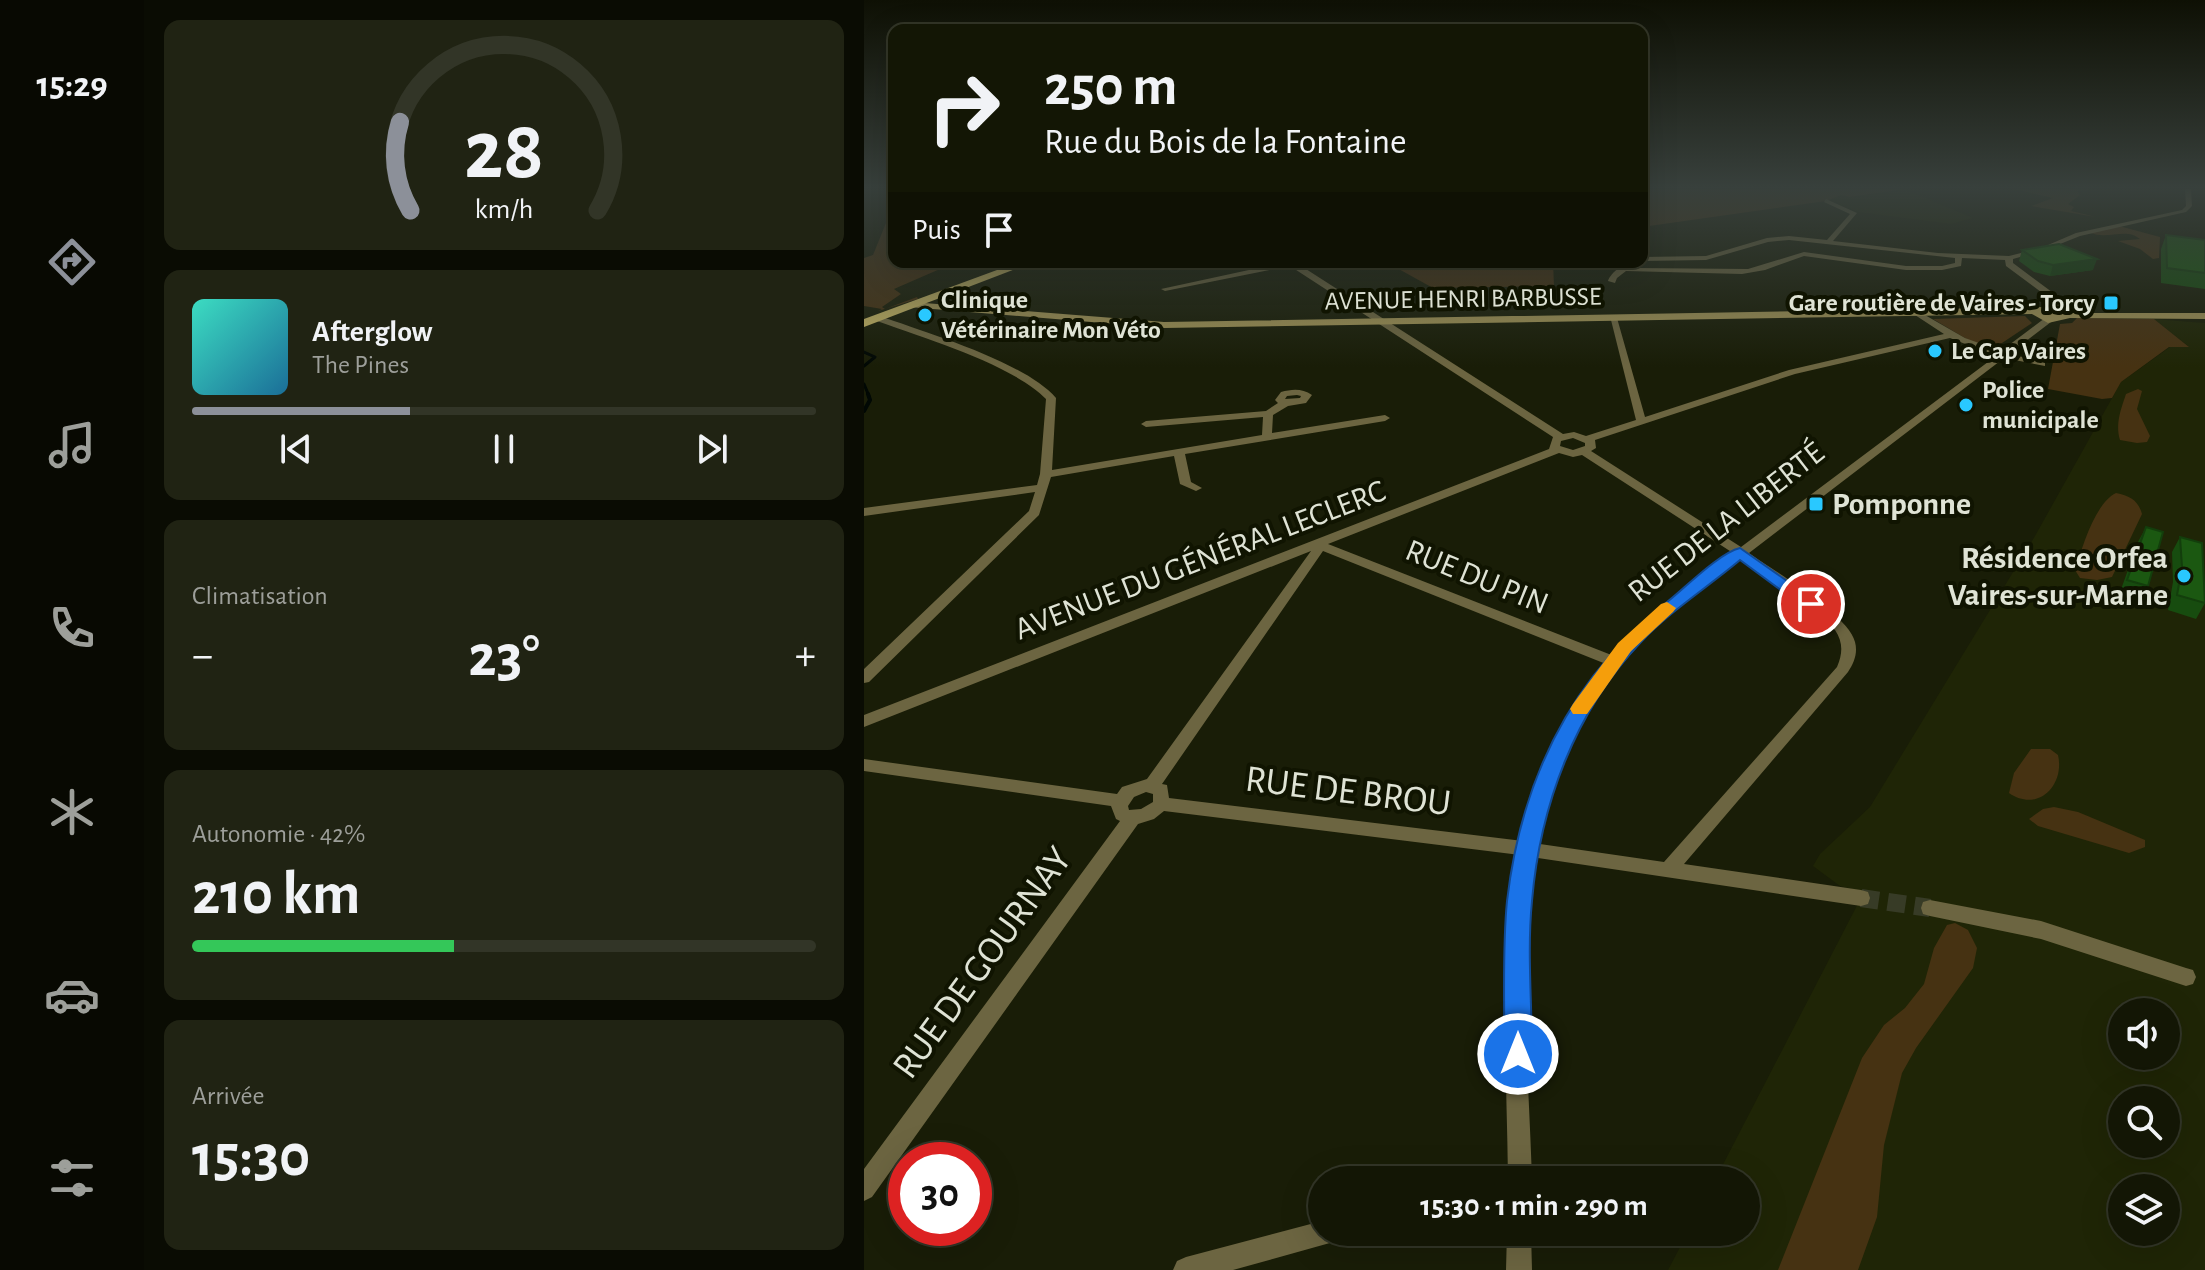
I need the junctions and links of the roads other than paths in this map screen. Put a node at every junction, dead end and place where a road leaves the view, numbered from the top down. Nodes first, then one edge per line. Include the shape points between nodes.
1 (1746, 248) edge
2 (1897, 248) edge
3 (2045, 248) edge
4 (2053, 252) edge
5 (1959, 256) junction
6 (2009, 258) junction
7 (1648, 259) edge
8 (1696, 259) junction
9 (1013, 268) edge
10 (1263, 268) edge
11 (1300, 268) edge
12 (1626, 269) joint
13 (2016, 269) junction
14 (1706, 270) junction
15 (1612, 281) dead end
16 (1165, 289) dead end
17 (912, 305) junction
18 (1918, 313) junction
19 (2048, 314) junction
20 (2205, 316) edge
21 (877, 318) junction
22 (1613, 318) junction
23 (864, 323) edge
24 (1384, 323) junction
25 (1947, 336) junction
26 (2001, 354) junction
27 (2042, 364) dead end
28 (1285, 403) dead end
29 (1268, 414) junction
30 (1385, 418) dead end
31 (1641, 419) junction
32 (1146, 424) dead end
33 (1267, 437) junction
34 (1588, 439) junction
35 (1559, 444) junction
36 (1179, 452) junction
37 (1585, 452) junction
38 (1046, 474) junction
39 (1042, 488) junction
40 (1196, 488) dead end
41 (864, 512) edge
42 (1320, 545) junction
43 (1740, 552) junction
44 (1613, 661) junction
45 (864, 678) edge
46 (864, 721) edge
47 (864, 765) edge
48 (1152, 785) junction
49 (1161, 804) junction
50 (1126, 809) junction
51 (1527, 849) junction
52 (1669, 869) junction
53 (1861, 898) tunnel mouth
54 (1930, 908) tunnel mouth
55 (2186, 977) dead end
56 (1520, 1166) edge
57 (864, 1189) edge
58 (1308, 1237) edge
59 (1519, 1246) edge
60 (1186, 1270) edge
61 (1519, 1270) edge

1 - 8 street
2 - 5 street
3 - 6 street
4 - 13 street via 2024,258 2021,262 2027,268
5 - 6 street
5 - 14 street via 1958,264 1941,268 1801,254 1756,270
6 - 13 street
7 - 8 street
8 - 14 street
9 - 17 main road
10 - 16 street
11 - 24 street
12 - 14 street
12 - 15 street
13 - 19 street via 2057,300
17 - 21 main road
17 - 24 main road, AVENUE HENRI BARBUSSE via 1164,325
18 - 19 main road, AVENUE HENRI BARBUSSE
18 - 22 main road, AVENUE HENRI BARBUSSE
18 - 25 street
19 - 20 main road, AVENUE HENRI BARBUSSE
19 - 26 street, RUE DE LA LIBERTÉ
21 - 23 main road
21 - 38 street via 1008,369 1048,392
22 - 24 main road, AVENUE HENRI BARBUSSE
22 - 31 street
24 - 35 street
25 - 26 street
25 - 31 street via 1804,369
26 - 27 street
26 - 43 street, RUE DE LA LIBERTÉ
28 - 29 street
29 - 32 street
29 - 33 street
30 - 33 street
31 - 34 street
33 - 36 street
34 - 35 street via 1574,435
34 - 37 street via 1592,445
35 - 37 street via 1573,454
35 - 42 street, AVENUE DU GÉNÉRAL LECLERC
36 - 38 street
36 - 40 street via 1186,484
37 - 43 street
38 - 39 street
39 - 41 street
39 - 45 street via 1035,512
42 - 44 street, RUE DU PIN
42 - 46 street, AVENUE DU GÉNÉRAL LECLERC
42 - 48 street
43 - 44 street, RUE DE LA LIBERTÉ via 1653,620
43 - 52 street via 1835,621 1851,649 1843,669
44 - 51 street, RUE DE LA LIBERTÉ via 1560,745
47 - 50 street
48 - 49 street via 1161,790
48 - 50 street via 1134,788
49 - 50 street via 1150,813
49 - 51 street, RUE DE BROU
50 - 57 street, RUE DE GOURNAY
51 - 52 street, RUE DE BROU
51 - 56 street, RUE DE LA LIBERTÉ via 1519,903
52 - 53 street, RUE DE BROU
54 - 55 street via 2041,930
58 - 60 street
59 - 61 street

